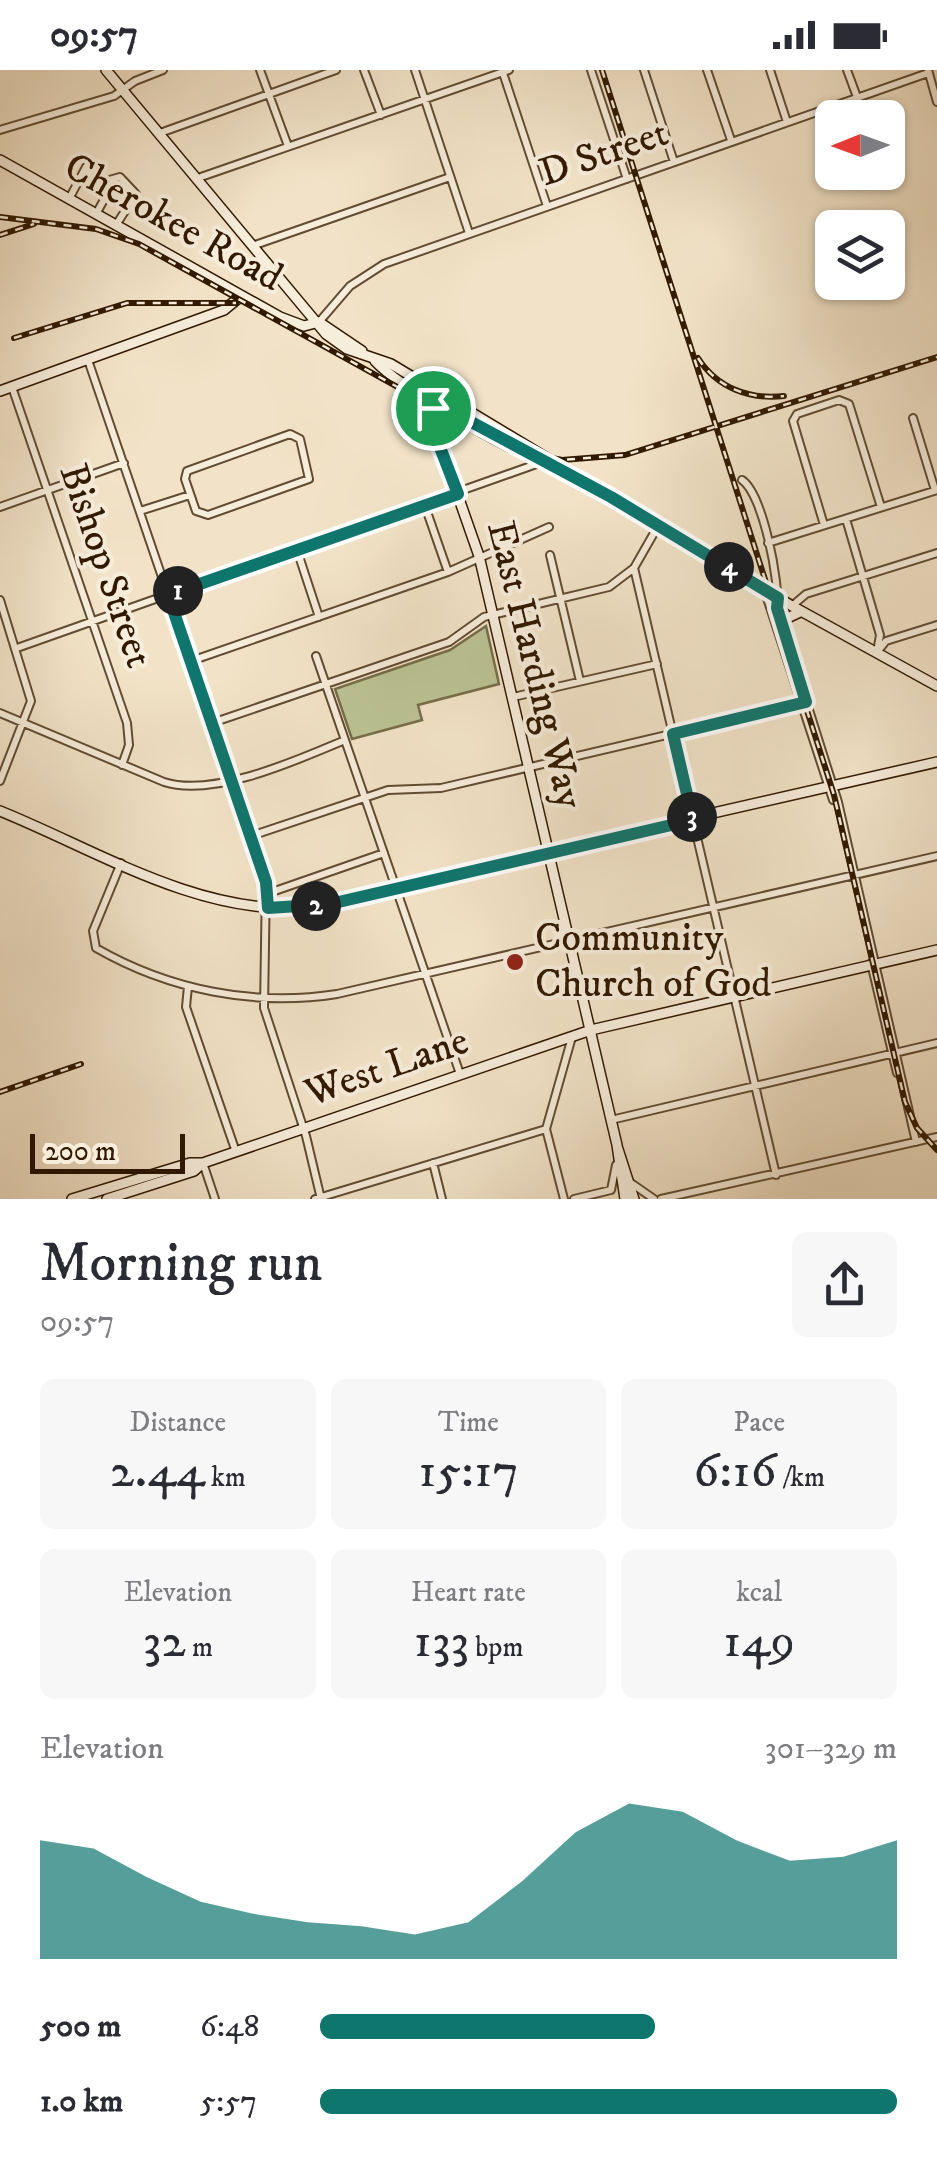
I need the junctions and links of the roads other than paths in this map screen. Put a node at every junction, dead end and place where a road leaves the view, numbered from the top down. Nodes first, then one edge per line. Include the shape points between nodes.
1 (106, 70) edge
2 (260, 70) edge
3 (336, 70) edge
4 (364, 70) edge
5 (414, 70) edge
6 (591, 70) edge
7 (644, 70) edge
8 (707, 70) edge
9 (770, 70) edge
10 (847, 70) edge
11 (158, 71) edge
12 (504, 71) edge
13 (928, 72) edge
14 (123, 90) junction
15 (268, 94) junction
16 (857, 97) junction
17 (424, 100) junction
18 (937, 101) edge
19 (380, 114) junction
20 (787, 122) junction
21 (0, 130) edge
22 (160, 133) junction
23 (731, 140) junction
24 (288, 146) junction
25 (0, 160) edge
26 (674, 162) junction
27 (450, 177) junction
28 (198, 178) junction
29 (116, 179) junction
30 (627, 179) junction
31 (70, 200) junction
32 (547, 206) junction
33 (96, 214) junction
34 (116, 224) junction
35 (469, 233) junction
36 (255, 245) junction
37 (241, 296) junction
38 (299, 299) junction
39 (280, 317) junction
40 (319, 322) junction
41 (374, 359) junction
42 (88, 360) junction
43 (403, 383) junction
44 (12, 387) junction
45 (0, 392) edge
46 (441, 402) junction
47 (913, 418) dead end
48 (435, 433) junction
49 (546, 461) junction
50 (124, 464) junction
51 (742, 480) dead end
52 (48, 490) junction
53 (936, 490) edge
54 (458, 494) junction
55 (190, 495) junction
56 (425, 506) junction
57 (0, 507) edge
58 (881, 507) junction
59 (140, 512) junction
60 (846, 518) junction
61 (659, 525) junction
62 (824, 525) junction
63 (549, 527) dead end
64 (768, 543) junction
65 (297, 550) junction
66 (937, 553) edge
67 (550, 555) dead end
68 (479, 556) junction
69 (634, 568) junction
70 (448, 572) junction
71 (863, 576) junction
72 (764, 588) junction
73 (168, 595) junction
74 (778, 598) junction
75 (561, 599) junction
76 (0, 600) edge
77 (797, 609) junction
78 (494, 615) junction
79 (320, 616) junction
80 (92, 621) junction
81 (781, 621) junction
82 (937, 625) edge
83 (16, 648) junction
84 (877, 652) junction
85 (316, 656) dead end
86 (191, 661) junction
87 (657, 664) junction
88 (580, 682) junction
89 (326, 685) junction
90 (937, 686) edge
91 (513, 697) junction
92 (804, 703) junction
93 (0, 713) edge
94 (24, 723) junction
95 (212, 723) junction
96 (673, 734) junction
97 (345, 740) junction
98 (937, 762) edge
99 (122, 764) junction
100 (529, 768) junction
101 (231, 780) junction
102 (0, 781) edge
103 (831, 787) junction
104 (365, 797) junction
105 (0, 811) edge
106 (693, 820) junction
107 (250, 836) junction
108 (384, 853) junction
109 (549, 853) junction
110 (937, 856) edge
111 (121, 862) junction
112 (853, 876) junction
113 (396, 889) junction
114 (268, 893) junction
115 (268, 908) junction
116 (714, 908) junction
117 (570, 941) junction
118 (937, 950) edge
119 (874, 964) junction
120 (425, 974) junction
121 (188, 986) junction
122 (734, 997) junction
123 (262, 999) junction
124 (591, 1030) junction
125 (572, 1037) junction
126 (937, 1043) edge
127 (895, 1053) junction
128 (460, 1074) junction
129 (755, 1086) junction
130 (611, 1120) junction
131 (303, 1128) junction
132 (546, 1128) junction
133 (937, 1137) edge
134 (916, 1142) junction
135 (617, 1146) junction
136 (236, 1152) junction
137 (202, 1163) junction
138 (432, 1163) junction
139 (616, 1163) junction
140 (152, 1174) junction
141 (776, 1175) junction
142 (630, 1182) junction
143 (111, 1186) junction
144 (319, 1198) edge
145 (72, 1199) edge
146 (93, 1199) edge
147 (107, 1199) edge
148 (215, 1199) edge
149 (442, 1199) edge
150 (564, 1199) edge
151 (574, 1199) edge
152 (625, 1199) edge
153 (634, 1199) edge
154 (657, 1199) edge
155 (674, 1199) edge

1 - 14 main road
2 - 15 street
3 - 15 street
4 - 19 street
5 - 17 street
6 - 30 street
7 - 26 street
8 - 23 street
9 - 20 street
10 - 16 street
11 - 14 street
12 - 17 street
12 - 32 street
13 - 16 street, D Street
13 - 18 street
14 - 21 street
14 - 22 main road
15 - 22 street
15 - 24 street
16 - 20 street, D Street
17 - 19 street
17 - 27 street
19 - 24 street
20 - 23 street, D Street
22 - 28 main road
23 - 26 street, D Street
24 - 28 street
25 - 31 main road, Cherokee Road
26 - 30 street, D Street
27 - 35 street
27 - 36 street
28 - 36 main road
29 - 31 street via 86,167
29 - 33 street
29 - 34 street via 136,192
30 - 32 street, D Street
31 - 33 main road, Cherokee Road
32 - 35 street, D Street
33 - 34 main road, Cherokee Road
34 - 37 main road, Cherokee Road
35 - 40 street, D Street via 364,275
36 - 38 main road
37 - 39 main road, Cherokee Road
37 - 42 main road via 224,310
38 - 39 main road via 292,313
38 - 40 main road
39 - 40 main road, Cherokee Road via 304,326
40 - 41 main road via 326,334
41 - 43 main road
41 - 46 main road
42 - 44 main road
42 - 50 street
43 - 46 main road
43 - 48 main road
44 - 45 main road
44 - 52 street, Bishop Street
46 - 48 main road, East Harding Way
46 - 49 main road
47 - 53 street
48 - 54 main road, East Harding Way
49 - 54 street
49 - 61 main road
50 - 52 street
50 - 59 street
51 - 64 street
52 - 57 street
52 - 80 street, Bishop Street
53 - 58 street
54 - 56 street
54 - 68 main road, East Harding Way
55 - 55 street via 205,516 304,482 311,474 298,436 194,467 184,476
55 - 59 street
56 - 65 street
56 - 70 street
58 - 60 street
58 - 62 street via 844,400 794,417
59 - 73 street
60 - 62 street
60 - 71 street
61 - 69 street
61 - 72 main road
62 - 64 street
63 - 68 street
64 - 74 street
65 - 73 street
65 - 79 street
66 - 71 street
67 - 75 street
68 - 70 street
68 - 78 main road, East Harding Way
69 - 75 street via 609,587
69 - 87 street
70 - 79 street
71 - 77 street via 806,594
71 - 84 street via 880,635
72 - 74 main road
72 - 92 street
73 - 80 street
73 - 86 street
74 - 77 main road
74 - 81 street
75 - 78 street
75 - 88 street
76 - 83 street
77 - 81 main road
77 - 84 main road
78 - 89 street via 449,642
78 - 91 main road, East Harding Way
79 - 86 street
80 - 83 street
80 - 99 street, Bishop Street via 128,724
81 - 92 street
82 - 84 street via 886,641
83 - 94 street via 31,695
84 - 90 main road
85 - 89 street
86 - 95 street
87 - 88 street
87 - 96 street
88 - 91 street
89 - 95 street
89 - 97 street
91 - 100 main road, East Harding Way
92 - 96 street
92 - 103 street
93 - 94 street
94 - 99 street
94 - 102 street
95 - 101 street
96 - 100 street
96 - 106 street
97 - 101 street
97 - 104 street
98 - 103 main road
99 - 101 street via 190,788
100 - 104 street
100 - 109 main road, East Harding Way
101 - 107 street
103 - 106 main road
103 - 112 street
104 - 107 street
104 - 108 street
105 - 111 main road
106 - 109 main road
106 - 116 street
107 - 114 street
108 - 113 street
108 - 114 street
109 - 113 main road
109 - 117 main road, East Harding Way
110 - 112 street
111 - 115 main road via 202,896
111 - 121 street via 93,931 96,948
112 - 116 street
112 - 119 street
113 - 115 main road via 316,906
113 - 120 street
114 - 115 street
115 - 123 street
116 - 117 street
116 - 122 street
117 - 120 street
117 - 124 main road, East Harding Way
118 - 119 main road, West Lane
119 - 122 main road, West Lane
119 - 127 street
120 - 123 street via 327,996
120 - 128 street
121 - 123 street
121 - 136 street via 186,1007
122 - 124 main road, West Lane
122 - 129 street
123 - 131 street
124 - 125 main road, West Lane
124 - 130 main road, East Harding Way
125 - 128 main road, West Lane
125 - 132 street
126 - 127 street
127 - 129 street
127 - 134 street
128 - 131 main road, West Lane
129 - 130 street
129 - 141 street
130 - 135 main road, East Harding Way
131 - 136 main road, West Lane
131 - 144 street
132 - 138 street
132 - 150 street
133 - 134 street
134 - 141 street
135 - 139 main road, East Harding Way
135 - 142 main road, East Harding Way
136 - 137 main road, West Lane
137 - 140 main road, West Lane
137 - 147 main road, West Lane
137 - 148 street
138 - 144 street
138 - 149 street
139 - 151 street via 611,1190
139 - 152 main road, East Harding Way
140 - 143 main road, West Lane
140 - 147 main road
141 - 155 street
142 - 153 main road, East Harding Way
142 - 154 street
143 - 145 main road, West Lane
143 - 146 main road
154 - 155 street

